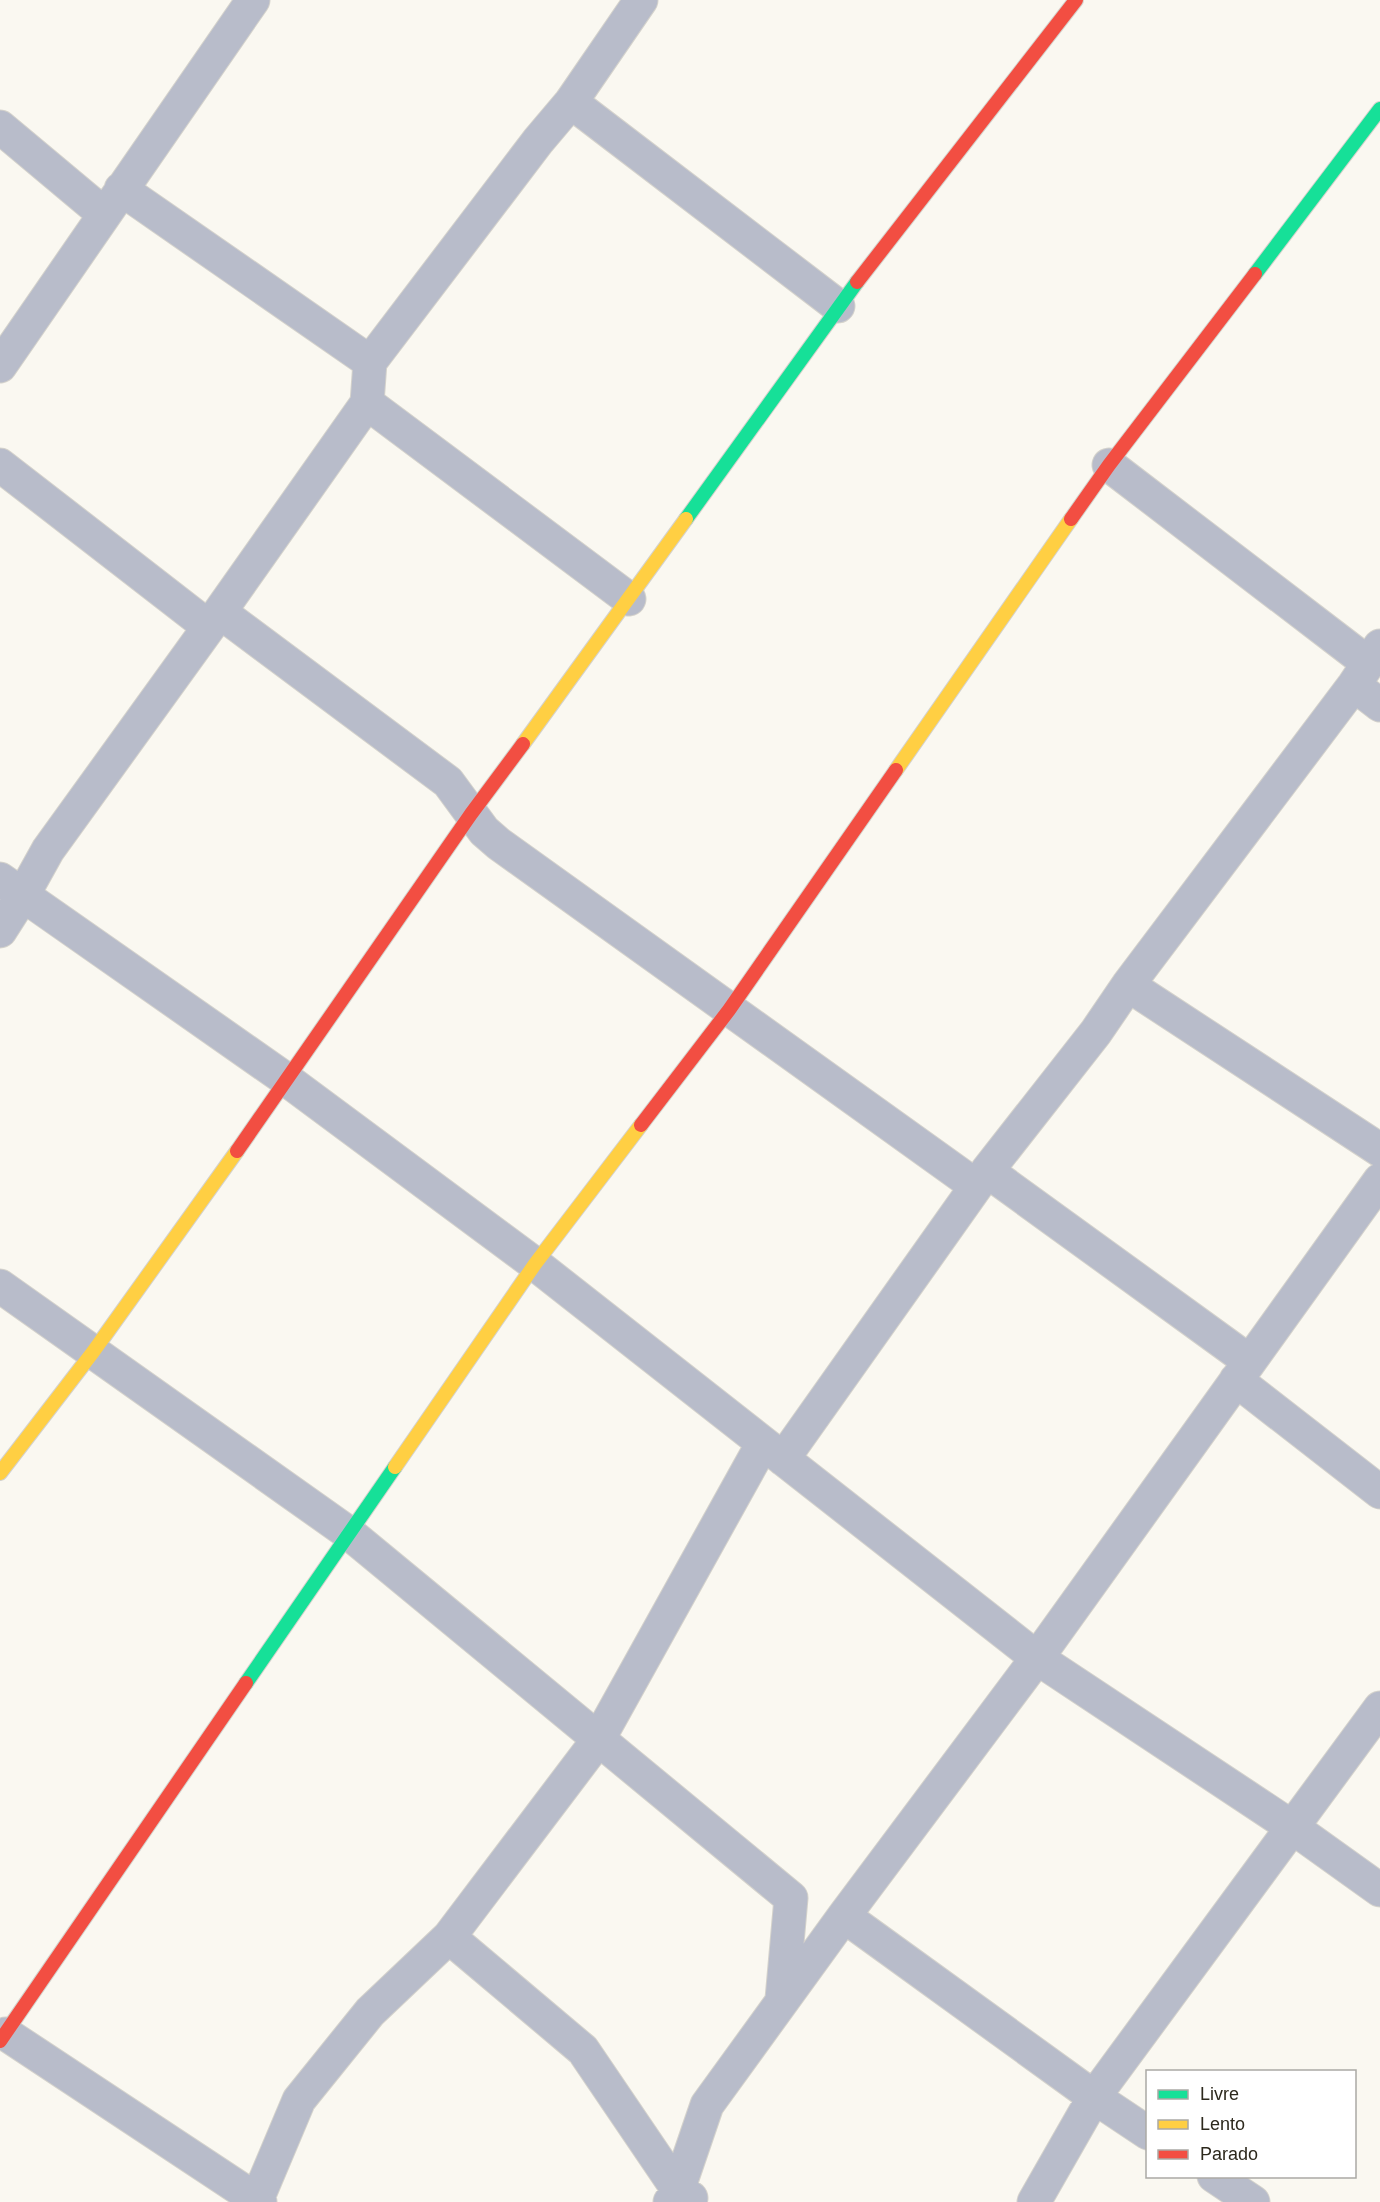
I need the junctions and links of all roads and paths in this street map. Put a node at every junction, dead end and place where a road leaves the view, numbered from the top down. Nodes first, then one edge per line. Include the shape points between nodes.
1 (253, 0) edge
2 (640, 0) edge
3 (1076, 0) edge
4 (571, 102) junction
5 (1380, 109) edge
6 (0, 127) edge
7 (112, 202) junction
8 (837, 306) junction
9 (370, 362) junction
10 (0, 366) edge
11 (367, 403) junction
12 (0, 465) edge
13 (1109, 465) junction
14 (629, 599) junction
15 (214, 620) junction
16 (1367, 665) edge
17 (1380, 705) edge
18 (471, 814) junction
19 (12, 887) edge
20 (0, 931) edge
21 (1128, 985) junction
22 (729, 1010) junction
23 (287, 1080) junction
24 (1380, 1150) edge
25 (981, 1179) junction
26 (1380, 1180) edge
27 (535, 1264) junction
28 (0, 1286) edge
29 (93, 1352) junction
30 (1243, 1370) junction
31 (773, 1451) junction
32 (0, 1473) edge
33 (1380, 1492) edge
34 (350, 1534) junction
35 (1037, 1658) junction
36 (1380, 1708) edge
37 (598, 1740) junction
38 (1292, 1827) junction
39 (1380, 1890) edge
40 (844, 1916) junction
41 (449, 1937) junction
42 (782, 2000) junction
43 (3, 2038) edge
44 (1094, 2097) junction
45 (1146, 2132) edge
46 (1217, 2178) edge
47 (682, 2198) edge
48 (258, 2201) edge
49 (1034, 2202) edge
50 (1253, 2202) edge

1 - 7 street
2 - 4 street
3 - 8 street
4 - 8 street
4 - 9 street
5 - 13 street
6 - 7 street
7 - 9 street
7 - 10 street
8 - 14 street
9 - 11 street
11 - 14 street
11 - 15 street
12 - 15 street
13 - 16 street
13 - 22 street
14 - 18 street
15 - 18 street via 438,774 457,792
15 - 19 street via 48,850
16 - 17 street
16 - 21 street
18 - 22 street via 499,844
18 - 23 street
19 - 20 street
19 - 23 street
21 - 24 street
21 - 25 street
22 - 25 street
22 - 27 street
23 - 27 street
23 - 29 street
25 - 30 street
25 - 31 street
26 - 30 street
27 - 31 street
27 - 34 street
28 - 29 street
29 - 32 street
29 - 34 street
30 - 33 street
30 - 35 street
31 - 35 street
31 - 37 street
34 - 37 street
34 - 43 street
35 - 38 street
35 - 40 street
36 - 38 street
37 - 41 street
37 - 42 street via 791,1898
38 - 39 street
38 - 44 street
40 - 42 street
40 - 44 street
41 - 47 street via 584,2050
41 - 48 street via 370,2012 299,2100
42 - 47 street via 706,2105
43 - 48 street
44 - 45 street
44 - 49 street
46 - 50 street

